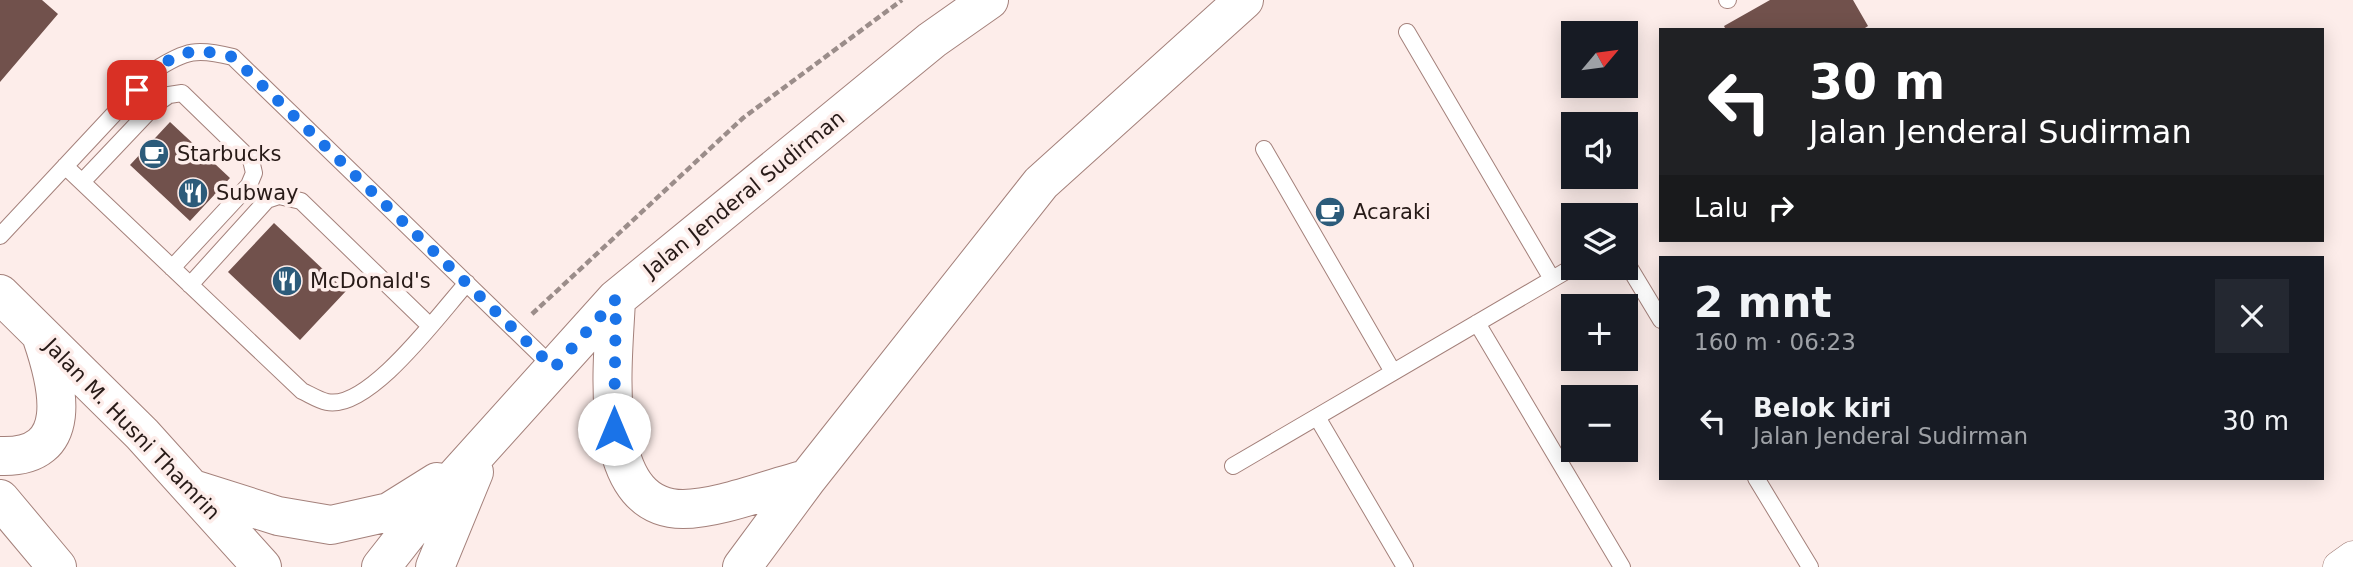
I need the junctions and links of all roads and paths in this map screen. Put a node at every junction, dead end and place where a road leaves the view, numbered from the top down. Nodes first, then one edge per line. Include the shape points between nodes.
1 (902, 0) edge
2 (989, 0) edge
3 (1244, 0) edge
4 (1407, 32) dead end
5 (1264, 149) dead end
6 (65, 166) junction
7 (82, 182) junction
8 (0, 236) edge
9 (172, 268) junction
10 (1561, 274) edge
11 (1552, 279) junction
12 (1637, 280) edge
13 (467, 283) junction
14 (190, 285) junction
15 (0, 294) edge
16 (616, 299) junction
17 (1659, 317) edge
18 (1477, 323) junction
19 (429, 326) junction
20 (515, 330) junction
21 (40, 333) junction
22 (554, 368) junction
23 (1393, 372) junction
24 (1317, 416) junction
25 (478, 453) junction
26 (0, 456) edge
27 (1233, 466) dead end
28 (807, 479) junction
29 (1757, 480) edge
30 (191, 488) junction
31 (0, 499) edge
32 (2353, 558) edge
33 (57, 567) edge
34 (262, 567) edge
35 (381, 567) edge
36 (435, 567) edge
37 (742, 567) edge
38 (1405, 567) edge
39 (1622, 567) edge
40 (1810, 567) edge
41 (2339, 567) edge

1 - 20 path via 743,118
2 - 16 main road, Jalan Jenderal Sudirman via 932,40
3 - 28 main road via 1041,183
4 - 11 lane
5 - 23 lane
6 - 7 lane
6 - 8 lane
6 - 13 lane via 155,71 171,60 204,50 233,57
7 - 9 lane
7 - 9 lane via 156,104 182,93 251,160 254,173 249,185
9 - 14 lane
10 - 11 lane
11 - 18 lane
12 - 17 lane
13 - 19 lane
13 - 20 lane
14 - 19 lane via 302,391 328,403 355,398 389,372
14 - 19 lane via 267,200 279,196 301,201
15 - 21 main road, Jalan M. Husni Thamrin
16 - 22 main road, Jalan Jenderal Sudirman
16 - 28 main road via 614,429 629,480 644,495 681,509
18 - 23 lane
18 - 39 lane
20 - 22 lane
21 - 26 main road via 55,376 58,403 54,428 42,444 26,453
21 - 30 main road, Jalan M. Husni Thamrin
22 - 25 main road, Jalan Jenderal Sudirman
23 - 24 lane
24 - 27 lane
24 - 38 lane
25 - 30 main road via 389,512 331,525 278,516
25 - 35 main road, Jalan Jenderal Sudirman
25 - 36 main road
28 - 37 main road
29 - 40 lane
30 - 34 main road, Jalan M. Husni Thamrin
31 - 33 main road
32 - 41 street

